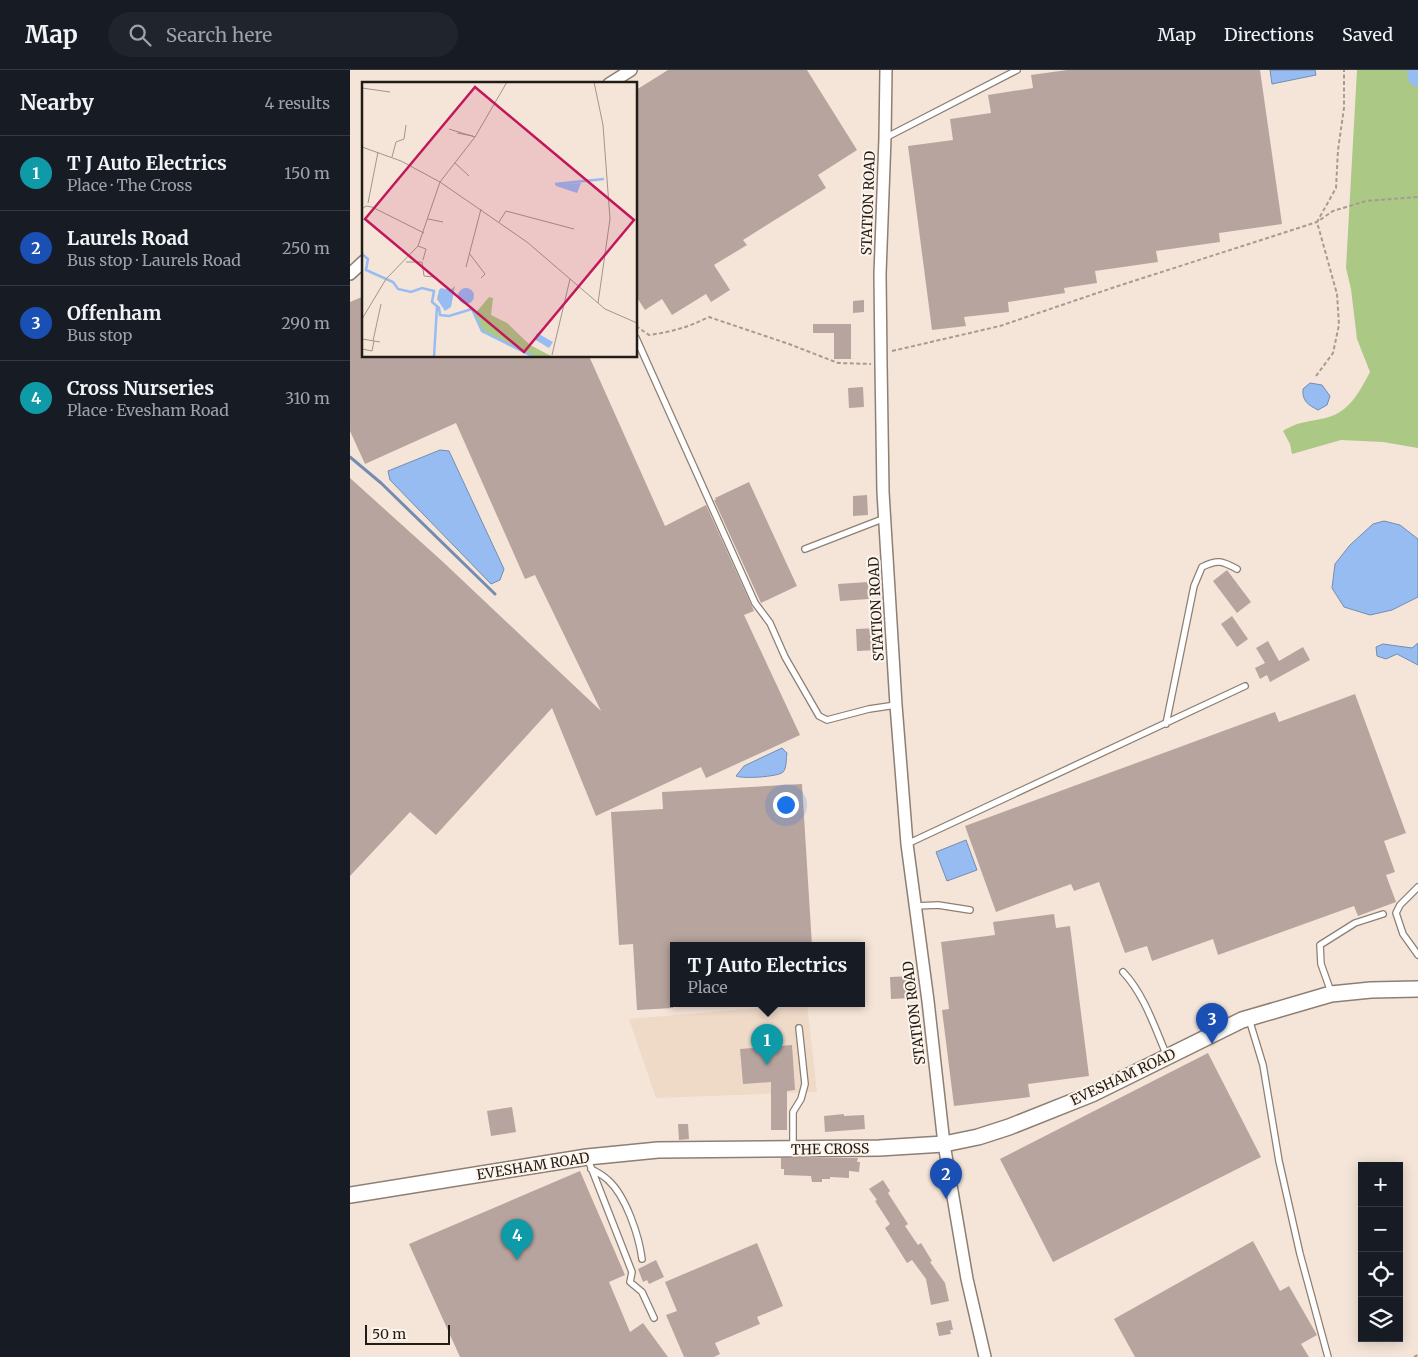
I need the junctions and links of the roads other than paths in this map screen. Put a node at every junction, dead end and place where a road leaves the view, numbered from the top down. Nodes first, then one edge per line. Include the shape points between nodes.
1 (631, 70) edge
2 (886, 70) edge
3 (1017, 70) edge
4 (612, 82) edge
5 (885, 138) junction
6 (362, 263) edge
7 (350, 274) edge
8 (638, 342) edge
9 (885, 518) junction
10 (806, 548) dead end
11 (1236, 570) dead end
12 (1244, 686) dead end
13 (896, 705) junction
14 (1166, 724) junction
15 (907, 844) junction
16 (1418, 887) edge
17 (916, 906) junction
18 (970, 910) dead end
19 (1383, 914) dead end
20 (1418, 955) edge
21 (1123, 972) dead end
22 (1418, 989) edge
23 (1331, 994) junction
24 (1249, 1017) junction
25 (799, 1028) dead end
26 (1167, 1056) junction
27 (944, 1144) junction
28 (793, 1149) junction
29 (716, 1150) joint
30 (589, 1163) junction
31 (350, 1195) edge
32 (642, 1259) dead end
33 (654, 1318) dead end
34 (985, 1357) edge
35 (1328, 1357) edge

1 - 4 street
2 - 5 street, STATION ROAD
3 - 5 lane
5 - 9 street, STATION ROAD via 880,274
6 - 7 street
8 - 13 lane via 755,603 770,623 785,657 819,716 827,720
9 - 10 lane
9 - 13 street, STATION ROAD
11 - 14 lane via 1222,561 1202,567 1194,586
12 - 14 lane
13 - 15 street, STATION ROAD
14 - 15 lane
15 - 17 street, STATION ROAD
16 - 20 lane via 1396,913 1403,934
17 - 18 lane via 938,905
17 - 27 street, STATION ROAD
19 - 23 lane via 1355,923 1320,945 1321,964
21 - 26 lane via 1133,982
22 - 23 main road, EVESHAM ROAD
23 - 24 main road, EVESHAM ROAD
24 - 26 main road, EVESHAM ROAD
24 - 35 lane via 1263,1065 1300,1254
25 - 28 lane via 805,1084 793,1112
26 - 27 main road, EVESHAM ROAD via 1092,1094 978,1137
27 - 28 main road, THE CROSS
27 - 34 street, STATION ROAD via 967,1279
28 - 29 main road, THE CROSS
29 - 30 main road, EVESHAM ROAD via 658,1150
30 - 31 main road, EVESHAM ROAD
30 - 32 lane via 618,1192 640,1240
30 - 33 lane via 632,1272 630,1282 642,1292

